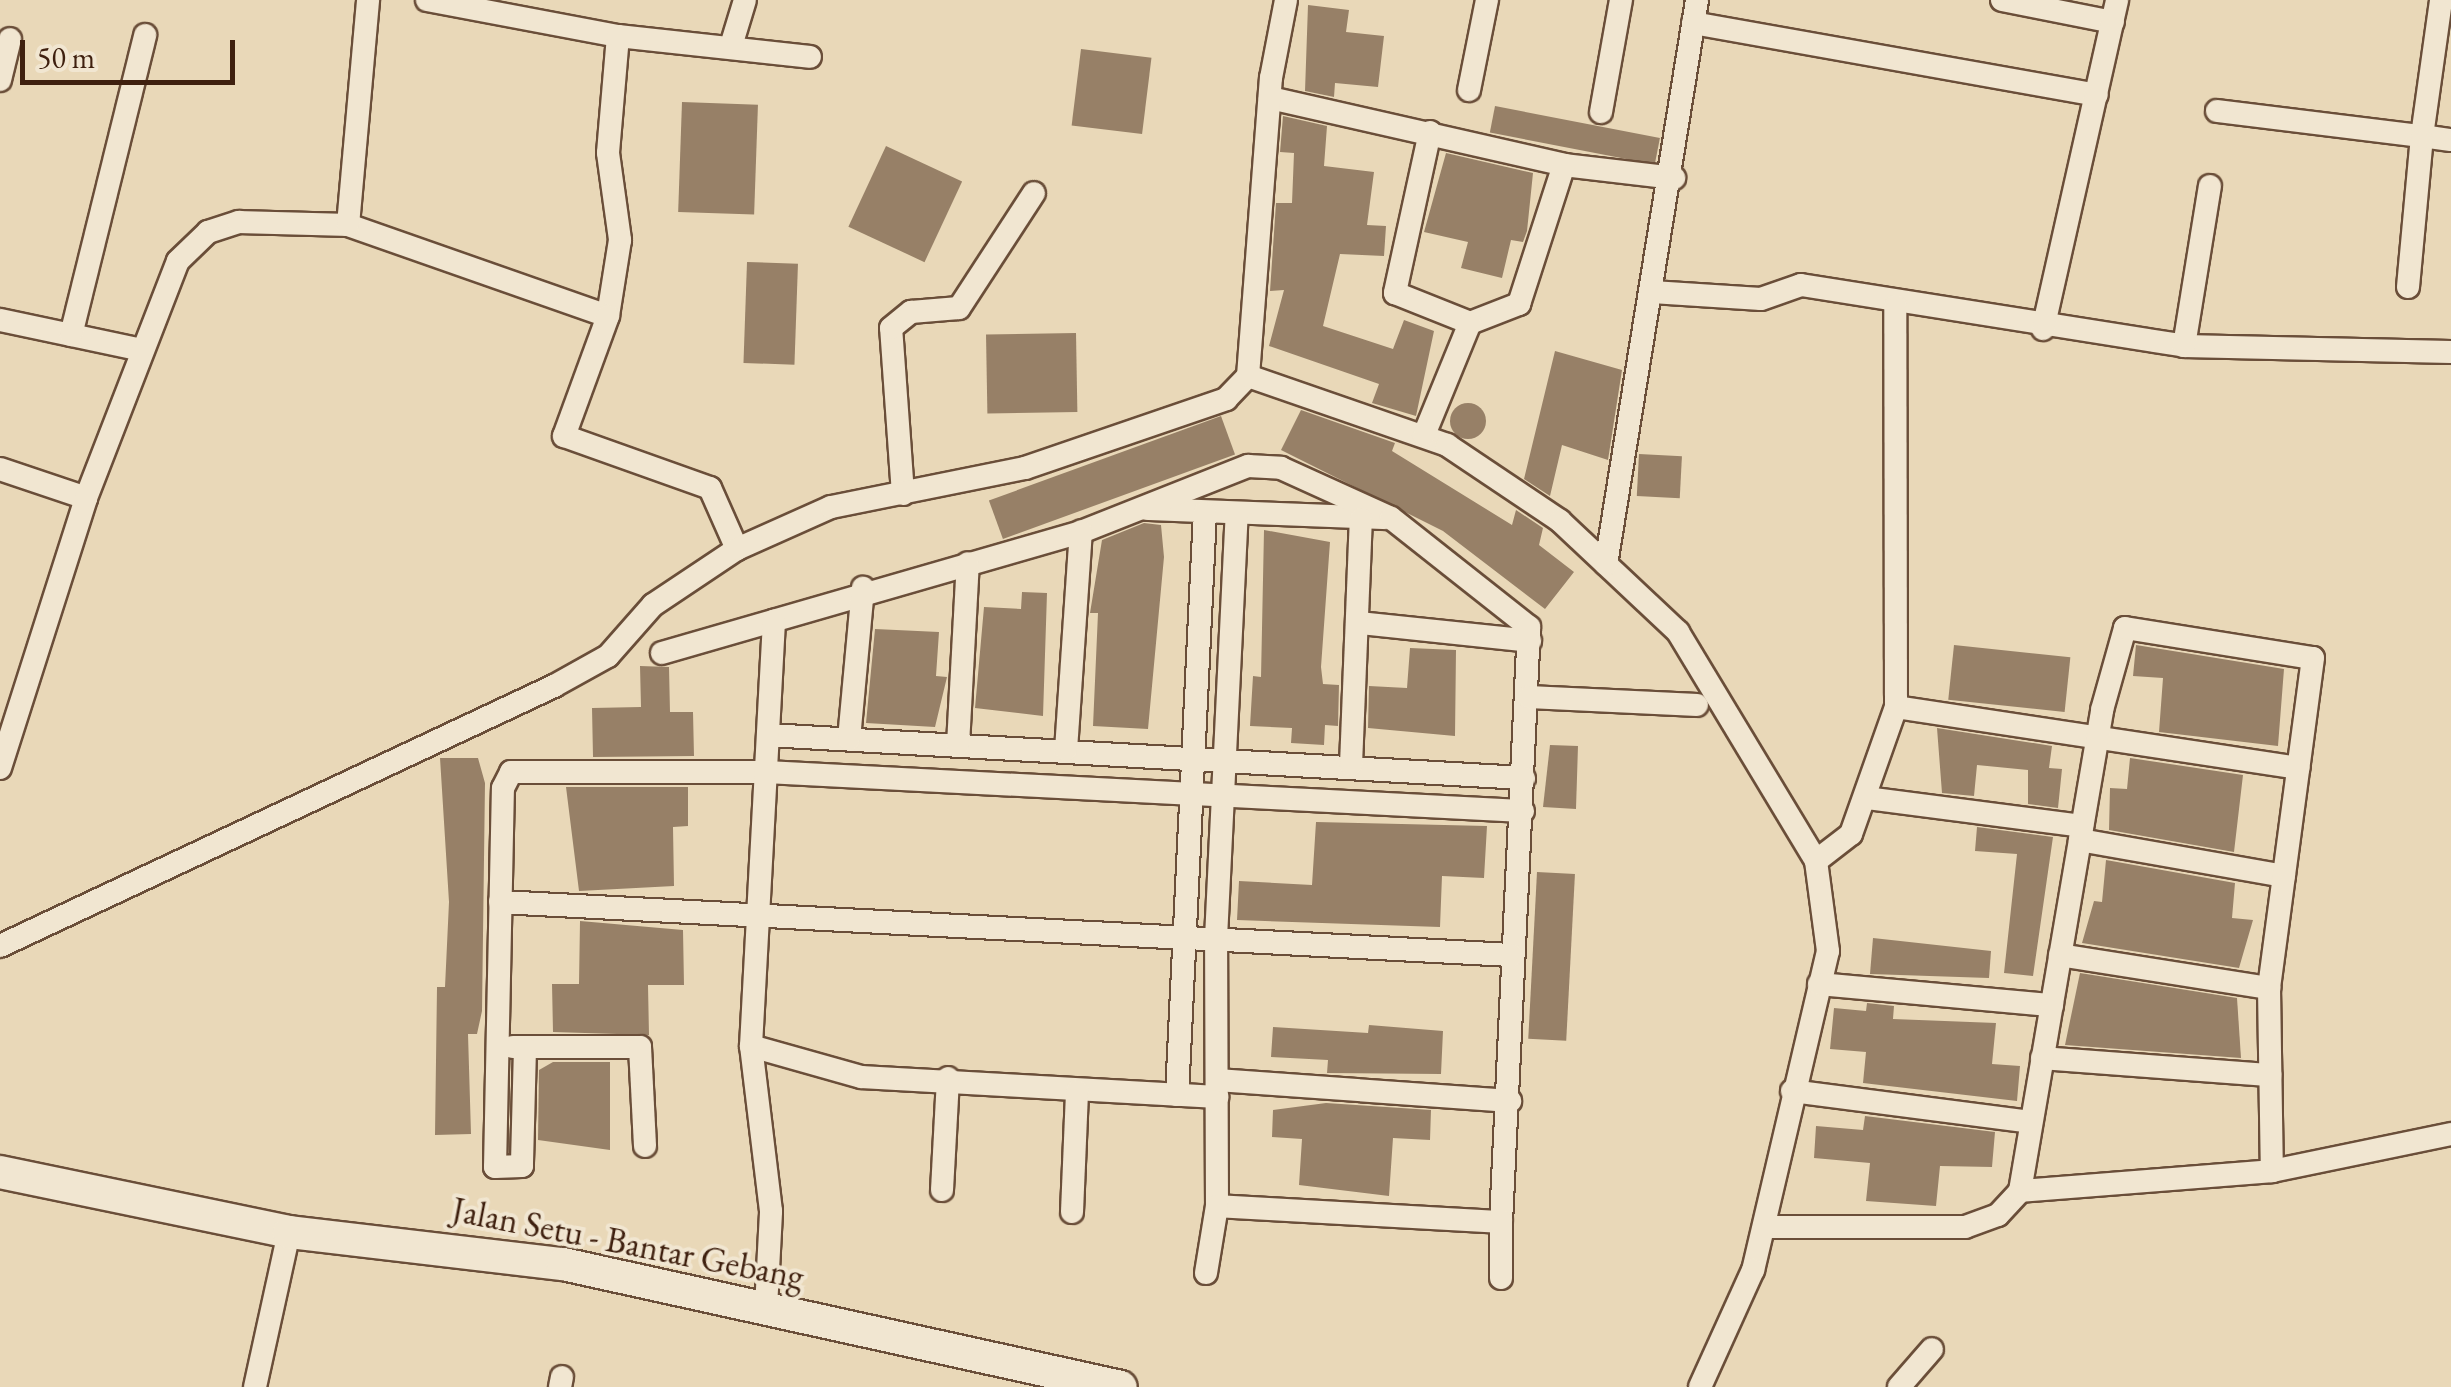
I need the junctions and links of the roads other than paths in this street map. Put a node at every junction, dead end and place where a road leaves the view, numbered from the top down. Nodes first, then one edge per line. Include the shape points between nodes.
1 (368, 0) edge
2 (427, 0) edge
3 (745, 0) edge
4 (1286, 0) edge
5 (1487, 0) edge
6 (1620, 0) edge
7 (2002, 0) edge
8 (2440, 0) edge
9 (451, 2) edge
10 (573, 10) edge
11 (1695, 11) edge
12 (2115, 11) edge
13 (145, 34) dead end
14 (618, 36) junction
15 (10, 39) dead end
16 (731, 46) junction
17 (810, 57) dead end
18 (0, 80) edge
19 (1469, 90) dead end
20 (2097, 95) junction
21 (1270, 98) junction
22 (2216, 111) dead end
23 (1601, 112) dead end
24 (1430, 132) junction
25 (2422, 136) junction
26 (2451, 140) edge
27 (1564, 165) junction
28 (1674, 178) junction
29 (2210, 186) dead end
30 (1034, 193) dead end
31 (348, 225) junction
32 (2408, 287) dead end
33 (1652, 292) junction
34 (1895, 306) junction
35 (608, 316) junction
36 (0, 320) edge
37 (1470, 323) junction
38 (2043, 329) junction
39 (71, 335) junction
40 (2184, 346) junction
41 (142, 350) junction
42 (2451, 352) edge
43 (1248, 376) junction
44 (1424, 435) junction
45 (0, 469) edge
46 (903, 494) junction
47 (86, 498) junction
48 (1138, 508) junction
49 (1205, 513) junction
50 (1237, 514) junction
51 (1391, 518) junction
52 (1361, 519) junction
53 (1081, 532) junction
54 (737, 549) junction
55 (968, 564) junction
56 (1606, 564) junction
57 (863, 588) junction
58 (774, 621) junction
59 (1360, 623) junction
60 (1530, 641) junction
61 (662, 652) dead end
62 (1529, 697) junction
63 (1697, 705) dead end
64 (1896, 707) junction
65 (2098, 733) junction
66 (768, 734) junction
67 (849, 739) junction
68 (958, 744) junction
69 (1066, 750) junction
70 (1194, 756) junction
71 (1225, 758) junction
72 (1351, 765) junction
73 (0, 768) edge
74 (2298, 768) junction
75 (766, 772) junction
76 (1524, 778) junction
77 (1192, 790) junction
78 (1224, 790) junction
79 (1867, 798) junction
80 (1523, 811) junction
81 (2081, 833) junction
82 (1816, 861) junction
83 (2284, 876) junction
84 (500, 902) junction
85 (757, 915) junction
86 (1183, 937) junction
87 (1216, 938) junction
88 (0, 946) edge
89 (1512, 955) junction
90 (2060, 956) junction
91 (1819, 984) junction
92 (2269, 988) junction
93 (2052, 1005) junction
94 (495, 1046) junction
95 (751, 1046) junction
96 (525, 1048) junction
97 (2042, 1058) junction
98 (2270, 1075) junction
99 (948, 1078) junction
100 (1217, 1089) junction
101 (1792, 1091) junction
102 (1077, 1092) junction
103 (1177, 1096) junction
104 (1510, 1101) junction
105 (2032, 1122) junction
106 (2451, 1134) edge
107 (645, 1146) dead end
108 (2272, 1171) junction
109 (0, 1172) edge
110 (942, 1190) dead end
111 (2020, 1192) junction
112 (1217, 1206) junction
113 (1072, 1212) dead end
114 (1501, 1222) junction
115 (1764, 1227) junction
116 (289, 1232) junction
117 (1206, 1273) dead end
118 (1501, 1278) dead end
119 (766, 1308) junction
120 (1932, 1349) dead end
121 (255, 1387) edge
122 (1121, 1387) edge
123 (1700, 1387) edge
124 (1900, 1387) edge

1 - 31 street
2 - 9 street
3 - 16 street
4 - 21 street
5 - 19 street
6 - 23 street
7 - 12 street
8 - 25 street
9 - 10 street
10 - 14 street
11 - 20 street
11 - 28 street
12 - 20 street
13 - 39 street
14 - 16 street
14 - 35 street via 608,154 620,240
15 - 18 street
16 - 17 street
20 - 38 street
21 - 24 street
21 - 43 street
22 - 25 street
24 - 27 street
24 - 37 street via 1395,293
25 - 26 street
25 - 32 street
27 - 28 street
27 - 37 street via 1519,304
28 - 33 street
29 - 40 street
30 - 46 street via 959,308 912,312 891,328
31 - 35 street
31 - 41 street via 273,216 208,232 178,261
33 - 34 street via 1761,299 1801,285
33 - 56 street
34 - 38 street
34 - 64 street
35 - 54 street via 564,436 710,488
36 - 39 street
37 - 44 street
38 - 40 street
39 - 41 street
40 - 42 street
41 - 47 street
43 - 44 street
43 - 46 street via 1226,399 1122,437
44 - 56 street via 1560,521
45 - 47 street
46 - 54 street via 831,507
47 - 73 street
48 - 49 street
48 - 51 street via 1264,464
48 - 53 street
49 - 50 street
49 - 70 street
50 - 52 street
50 - 71 street
51 - 52 street
51 - 60 street via 1524,617
52 - 59 street
53 - 55 street
53 - 69 street
54 - 88 street via 653,606 595,664 412,760
55 - 57 street
55 - 68 street
56 - 82 street via 1678,632
57 - 58 street
57 - 67 street
58 - 61 street
58 - 66 street
59 - 60 street
59 - 72 street
60 - 62 street
62 - 63 street
62 - 76 street
64 - 65 street
64 - 79 street
65 - 74 street
65 - 74 street via 2125,628 2313,658
65 - 81 street
66 - 67 street
66 - 75 street
67 - 68 street
68 - 69 street
69 - 70 street
70 - 71 street
70 - 77 street
71 - 72 street
71 - 78 street
72 - 76 street
74 - 83 street
75 - 77 street
75 - 84 street via 511,772
75 - 85 street
76 - 80 street
77 - 78 street
77 - 86 street
78 - 80 street
78 - 87 street
79 - 81 street
79 - 82 street via 1850,834
80 - 89 street
81 - 83 street
81 - 90 street
82 - 91 street via 1828,952
83 - 92 street
84 - 85 street
84 - 94 street
85 - 86 street
85 - 95 street
86 - 87 street
86 - 103 street
87 - 89 street
87 - 100 street
89 - 104 street
90 - 92 street
90 - 93 street
91 - 93 street
91 - 101 street
92 - 98 street
93 - 97 street
94 - 96 street
94 - 96 street via 495,1167 522,1166
95 - 99 street via 861,1077
95 - 119 street via 771,1212
96 - 107 street via 640,1047
97 - 98 street
97 - 105 street
98 - 108 street
99 - 102 street
99 - 110 street
100 - 103 street
100 - 104 street
100 - 112 street
101 - 105 street
101 - 115 street
102 - 103 street
102 - 113 street
104 - 114 street
105 - 111 street
106 - 108 street
108 - 111 street
109 - 116 main road, Jalan Setu - Bantar Gebang
111 - 115 street via 1998,1214 1965,1227
112 - 114 street
112 - 117 street
114 - 118 street
115 - 123 street via 1731,1334
116 - 119 main road, Jalan Setu - Bantar Gebang via 563,1264
116 - 121 street
119 - 122 main road, Jalan Setu - Bantar Gebang
120 - 124 street

